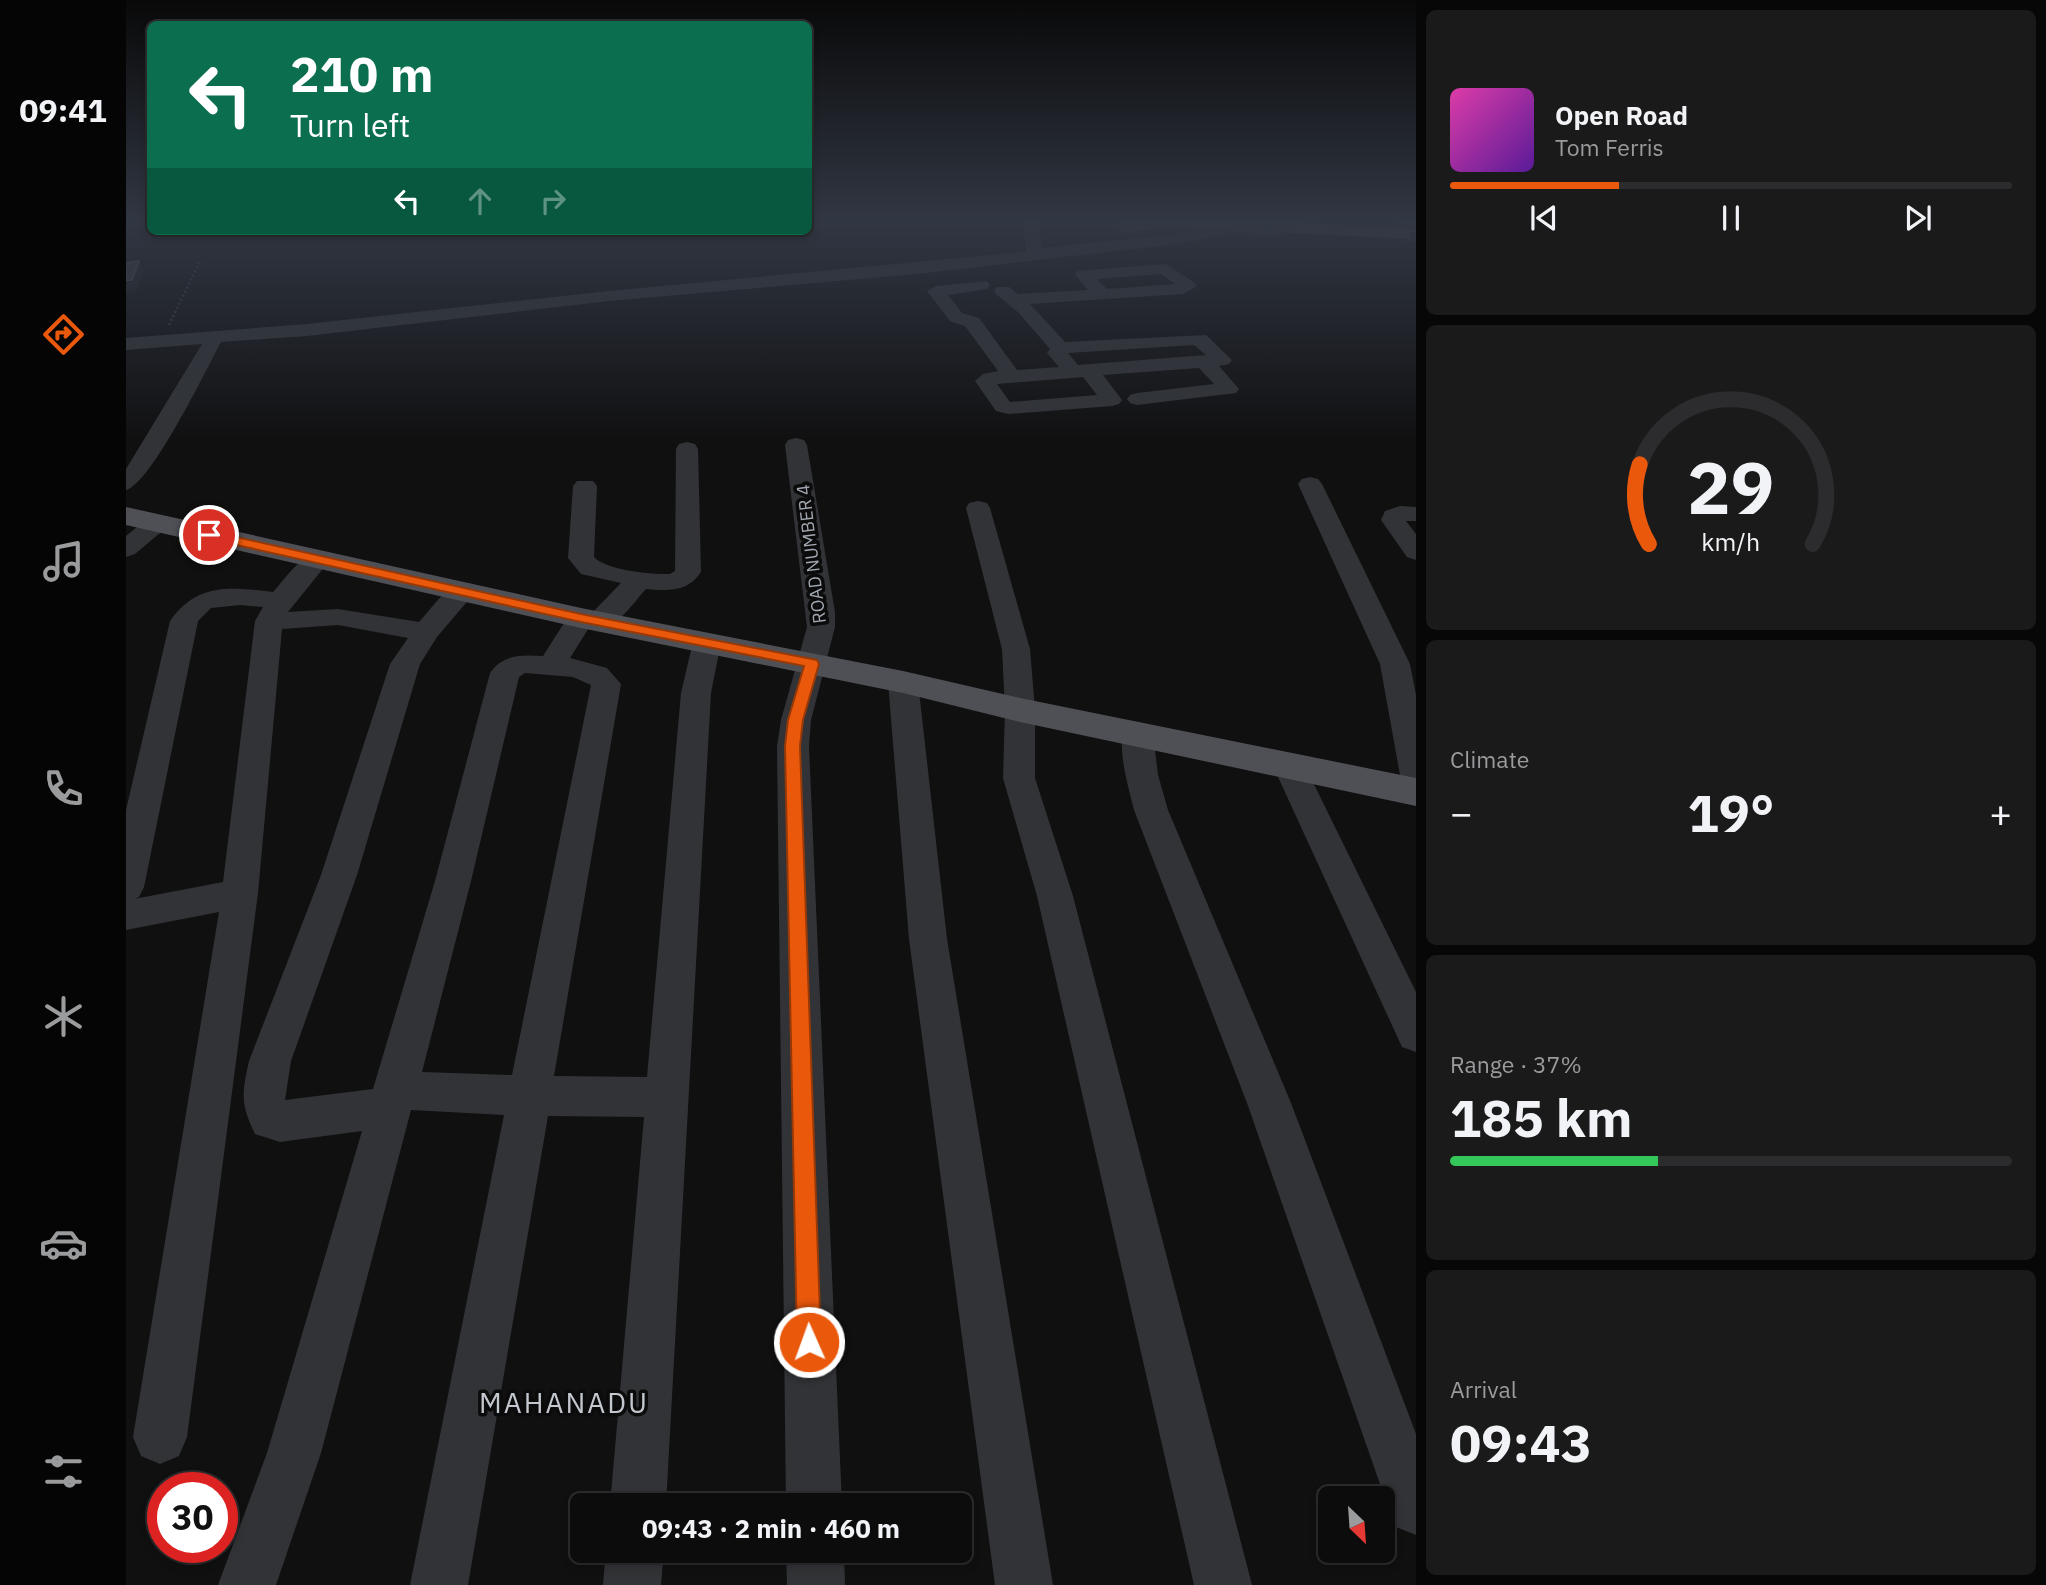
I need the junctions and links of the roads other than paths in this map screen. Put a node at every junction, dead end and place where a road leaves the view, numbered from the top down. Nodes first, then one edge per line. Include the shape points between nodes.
1 (632, 294) edge
2 (938, 294) edge
3 (1004, 294) edge
4 (1102, 294) edge
5 (1173, 294) edge
6 (1078, 296) junction
7 (1019, 305) junction
8 (1187, 306) dead end
9 (1096, 315) dead end
10 (956, 317) junction
11 (215, 337) junction
12 (985, 339) junction
13 (1054, 342) junction
14 (126, 344) edge
15 (1122, 344) junction
16 (1205, 363) junction
17 (1145, 367) junction
18 (1082, 372) junction
19 (1012, 377) junction
20 (1137, 399) dead end
21 (796, 445) dead end
22 (688, 449) dead end
23 (126, 483) edge
24 (1310, 484) dead end
25 (585, 486) dead end
26 (978, 508) dead end
27 (1416, 514) edge
28 (126, 516) edge
29 (157, 523) junction
30 (126, 549) edge
31 (1416, 552) edge
32 (317, 560) junction
33 (639, 580) junction
34 (464, 590) junction
35 (275, 611) junction
36 (590, 619) junction
37 (426, 632) junction
38 (707, 642) junction
39 (812, 664) junction
40 (551, 665) junction
41 (1405, 665) edge
42 (903, 682) junction
43 (1020, 710) junction
44 (1137, 733) junction
45 (1289, 766) junction
46 (1416, 775) edge
47 (1416, 792) edge
48 (126, 887) edge
49 (240, 892) junction
50 (126, 915) edge
51 (1416, 1034) edge
52 (528, 1096) junction
53 (668, 1097) junction
54 (392, 1098) junction
55 (160, 1437) dead end
56 (639, 1493) edge
57 (814, 1493) edge
58 (1416, 1507) edge
59 (634, 1563) edge
60 (815, 1563) edge
61 (247, 1585) edge
62 (439, 1585) edge
63 (632, 1585) edge
64 (816, 1585) edge
65 (1024, 1585) edge
66 (1223, 1585) edge

1 - 11 street
2 - 10 street
3 - 7 street
4 - 6 street
5 - 8 street
6 - 7 street
6 - 9 street
7 - 10 street
7 - 13 street
10 - 12 street via 972,322
11 - 14 street
11 - 23 street via 139,469
12 - 13 street
12 - 19 street
13 - 15 street
13 - 18 street via 1057,353
15 - 16 street via 1199,339 1222,360
15 - 17 street
16 - 17 street
16 - 20 street via 1229,389
17 - 18 street
18 - 19 street
18 - 19 street via 1112,400 1003,407 985,381
21 - 39 street, ROAD NUMBER 4 via 821,612
22 - 33 street via 688,572 678,581
24 - 41 street
25 - 33 street via 583,564
26 - 43 street via 1016,649
27 - 31 street via 1400,513 1393,520
28 - 29 main road
29 - 30 street
29 - 32 main road
32 - 34 main road
32 - 35 street
33 - 36 street
34 - 36 main road
34 - 37 street
35 - 37 street
35 - 48 street via 215,598 189,612
35 - 49 street
36 - 38 main road
36 - 40 street
37 - 54 street via 405,664 339,875 262,1093 270,1119 280,1121
38 - 39 main road
38 - 53 street via 696,693
39 - 42 main road
39 - 57 street, ROAD NUMBER 4 via 793,746
40 - 52 street via 594,674 606,684
40 - 54 street via 519,664 505,673 482,776
41 - 46 street
42 - 43 main road
42 - 65 street via 928,939
43 - 44 main road
43 - 66 street via 1019,778 1058,908
44 - 45 main road
44 - 58 street via 1151,810 1269,1103
45 - 47 main road
45 - 51 street
49 - 50 street
49 - 55 street
52 - 53 street
52 - 54 street
52 - 62 street
53 - 56 street
54 - 61 street via 272,1526
59 - 63 street
60 - 64 street

